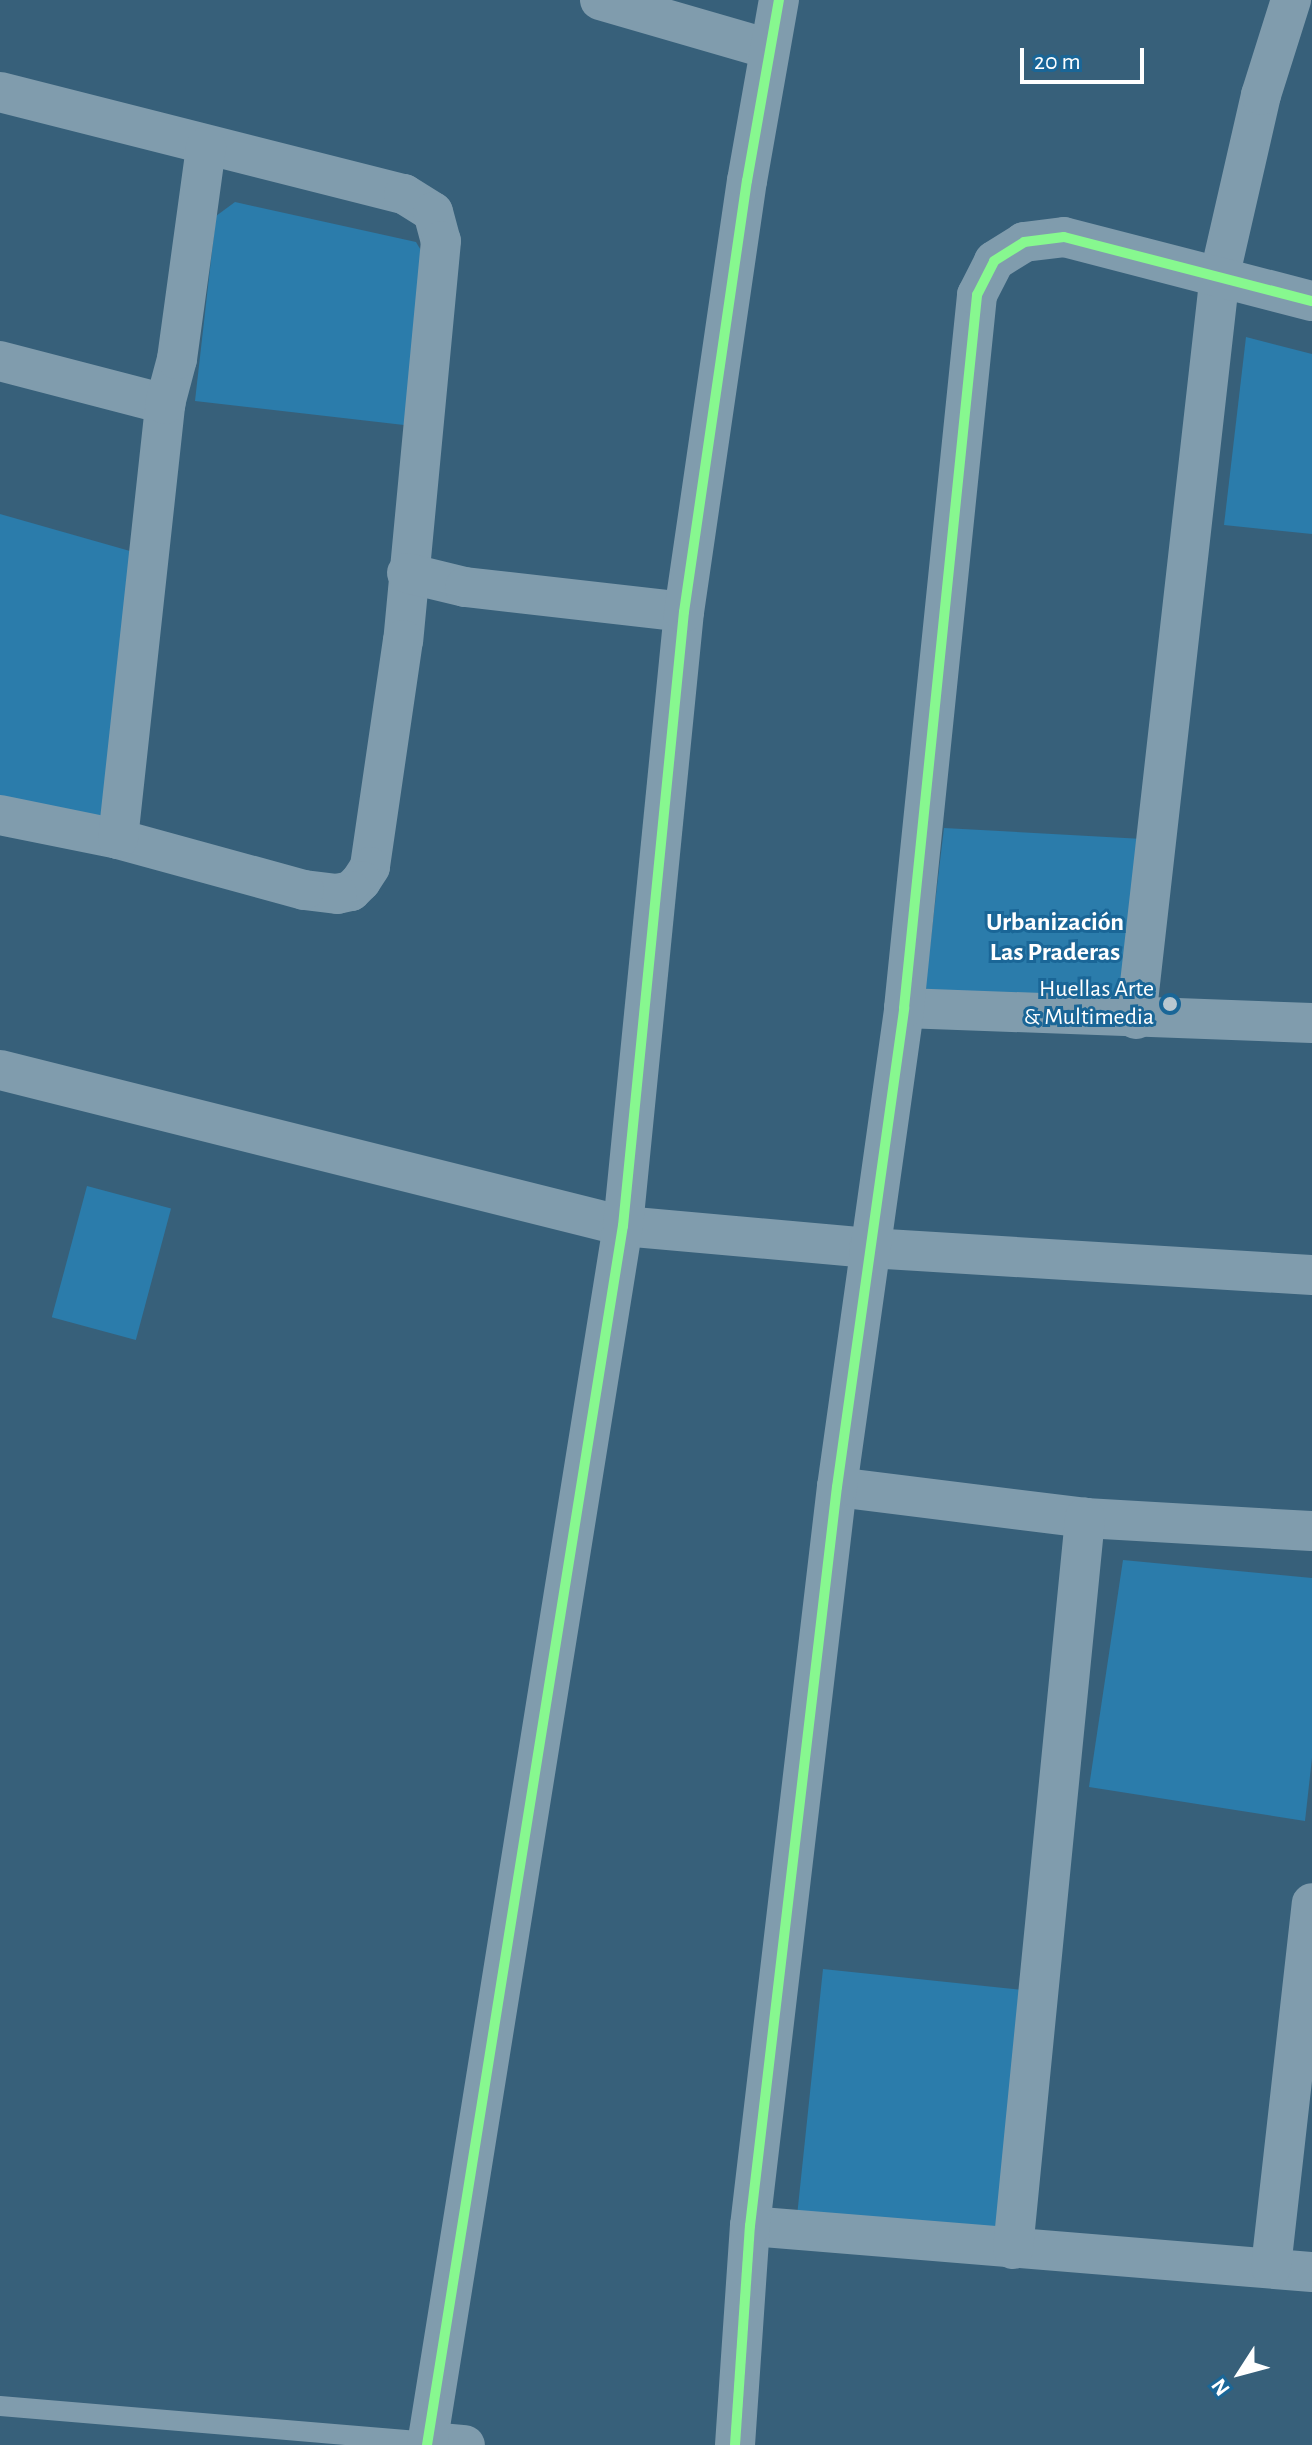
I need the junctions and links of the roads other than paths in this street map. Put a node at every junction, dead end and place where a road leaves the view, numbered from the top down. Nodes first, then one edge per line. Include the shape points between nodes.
1 (600, 0) edge
2 (779, 0) edge
3 (1291, 0) edge
4 (769, 49) junction
5 (0, 92) edge
6 (206, 147) junction
7 (1220, 274) junction
8 (1312, 301) edge
9 (0, 361) edge
10 (165, 404) junction
11 (407, 573) junction
12 (684, 612) junction
13 (0, 815) edge
14 (118, 839) junction
15 (904, 1008) junction
16 (1136, 1019) junction
17 (1312, 1023) edge
18 (0, 1070) edge
19 (623, 1226) junction
20 (869, 1248) junction
21 (1312, 1275) edge
22 (837, 1487) junction
23 (1085, 1518) junction
24 (1312, 1531) edge
25 (1312, 1903) edge
26 (750, 2226) junction
27 (1013, 2249) junction
28 (1271, 2267) junction
29 (1312, 2272) edge
30 (0, 2406) edge
31 (440, 2444) edge
32 (735, 2445) edge

1 - 4 street
2 - 4 street
3 - 7 street via 1261,95
4 - 12 street
5 - 6 street
6 - 10 street via 177,359
6 - 11 street via 404,194 433,212 441,241
7 - 8 street
7 - 15 street via 1064,237 1024,242 994,261 977,295
7 - 16 street
9 - 10 street
10 - 14 street
11 - 12 street via 465,587
11 - 14 street via 403,640 370,867 351,891 304,890
12 - 19 street
13 - 14 street
15 - 16 street
15 - 20 street
16 - 17 street
18 - 19 street
19 - 20 street
19 - 31 street
20 - 21 street
20 - 22 street
22 - 23 street
22 - 26 street
23 - 24 street
23 - 27 street
25 - 28 street
26 - 27 street
26 - 32 street
27 - 28 street
28 - 29 street
30 - 31 lane

